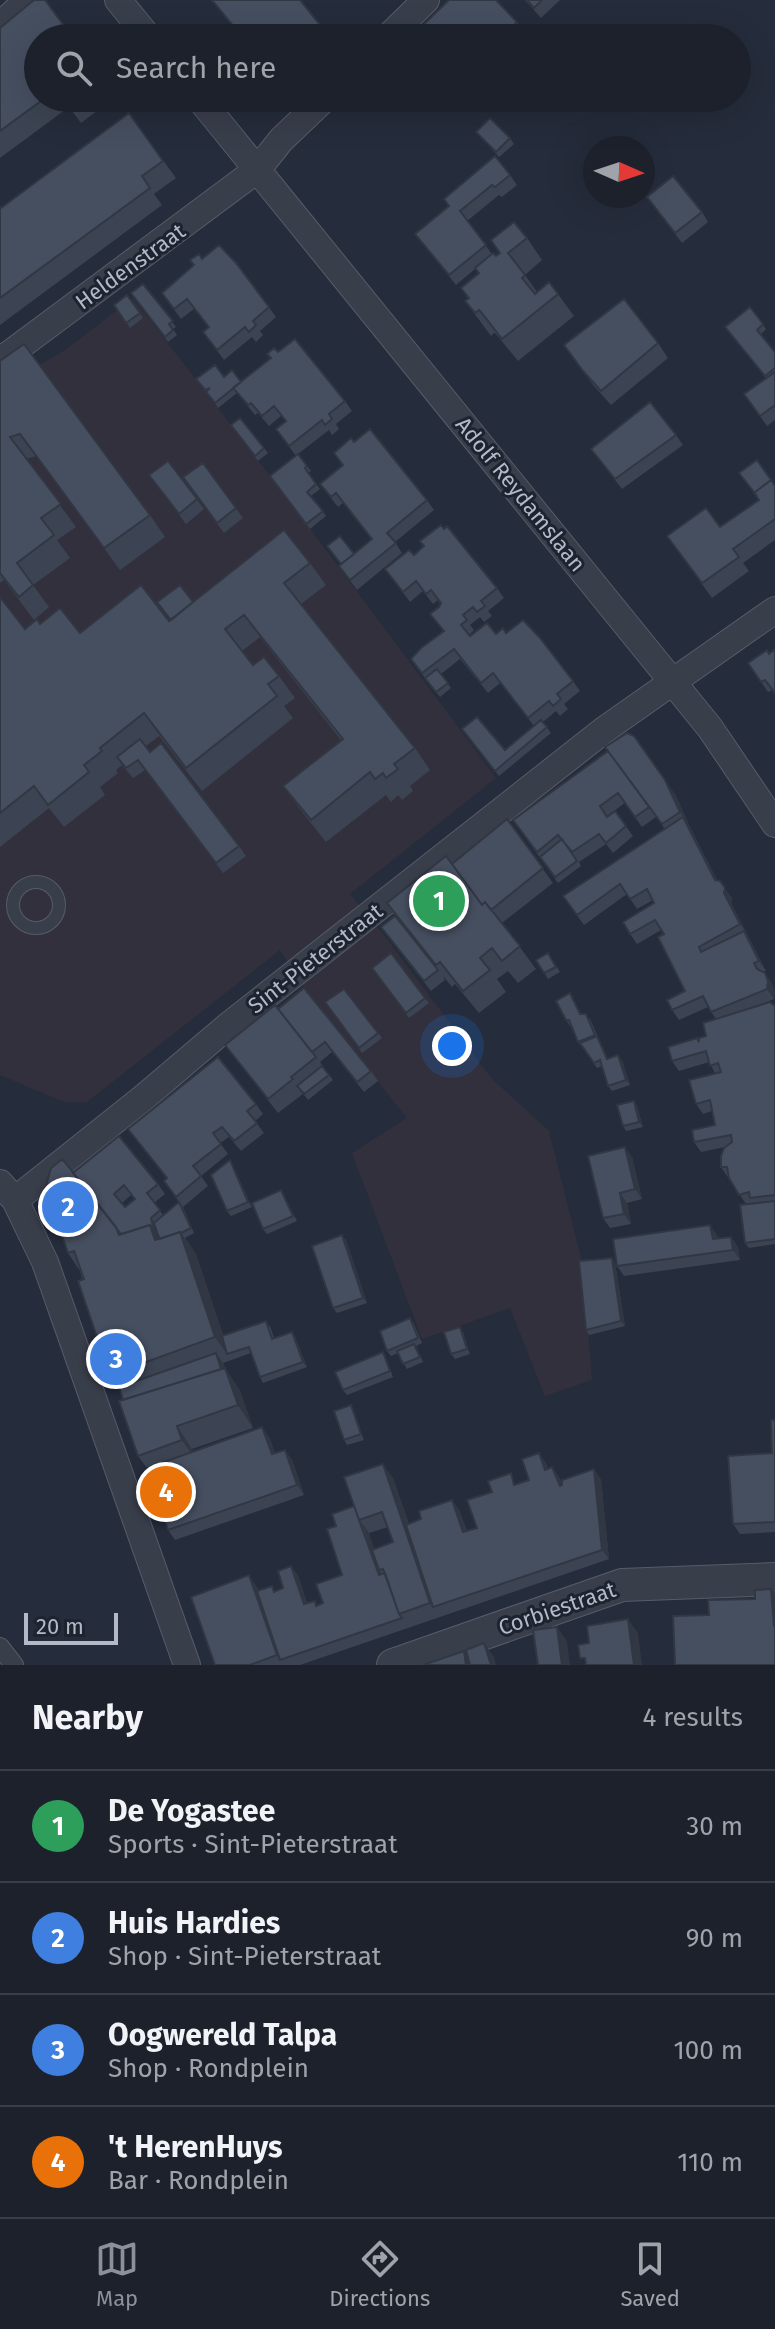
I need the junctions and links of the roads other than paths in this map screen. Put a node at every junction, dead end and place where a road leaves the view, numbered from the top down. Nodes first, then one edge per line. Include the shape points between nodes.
1 (28, 0) edge
2 (118, 0) edge
3 (426, 0) edge
4 (138, 24) edge
5 (401, 24) edge
6 (0, 25) edge
7 (211, 112) edge
8 (310, 112) edge
9 (258, 169) junction
10 (0, 361) edge
11 (775, 610) edge
12 (673, 682) junction
13 (775, 824) edge
14 (5, 1199) edge
15 (775, 1579) edge
16 (0, 1647) edge
17 (14, 1665) edge
18 (187, 1665) edge
19 (393, 1665) edge

1 - 6 street
2 - 4 street
3 - 5 street
7 - 9 street, Adolf Reydamslaan
8 - 9 street, Heldenstraat
9 - 10 street, Heldenstraat
9 - 12 street, Adolf Reydamslaan
11 - 12 street, Sint-Pieterstraat
12 - 13 street, Adolf Reydamslaan
12 - 14 street, Sint-Pieterstraat via 604,730 153,1089
14 - 18 street via 45,1262
15 - 19 street, Corbiestraat via 622,1585
16 - 17 street

